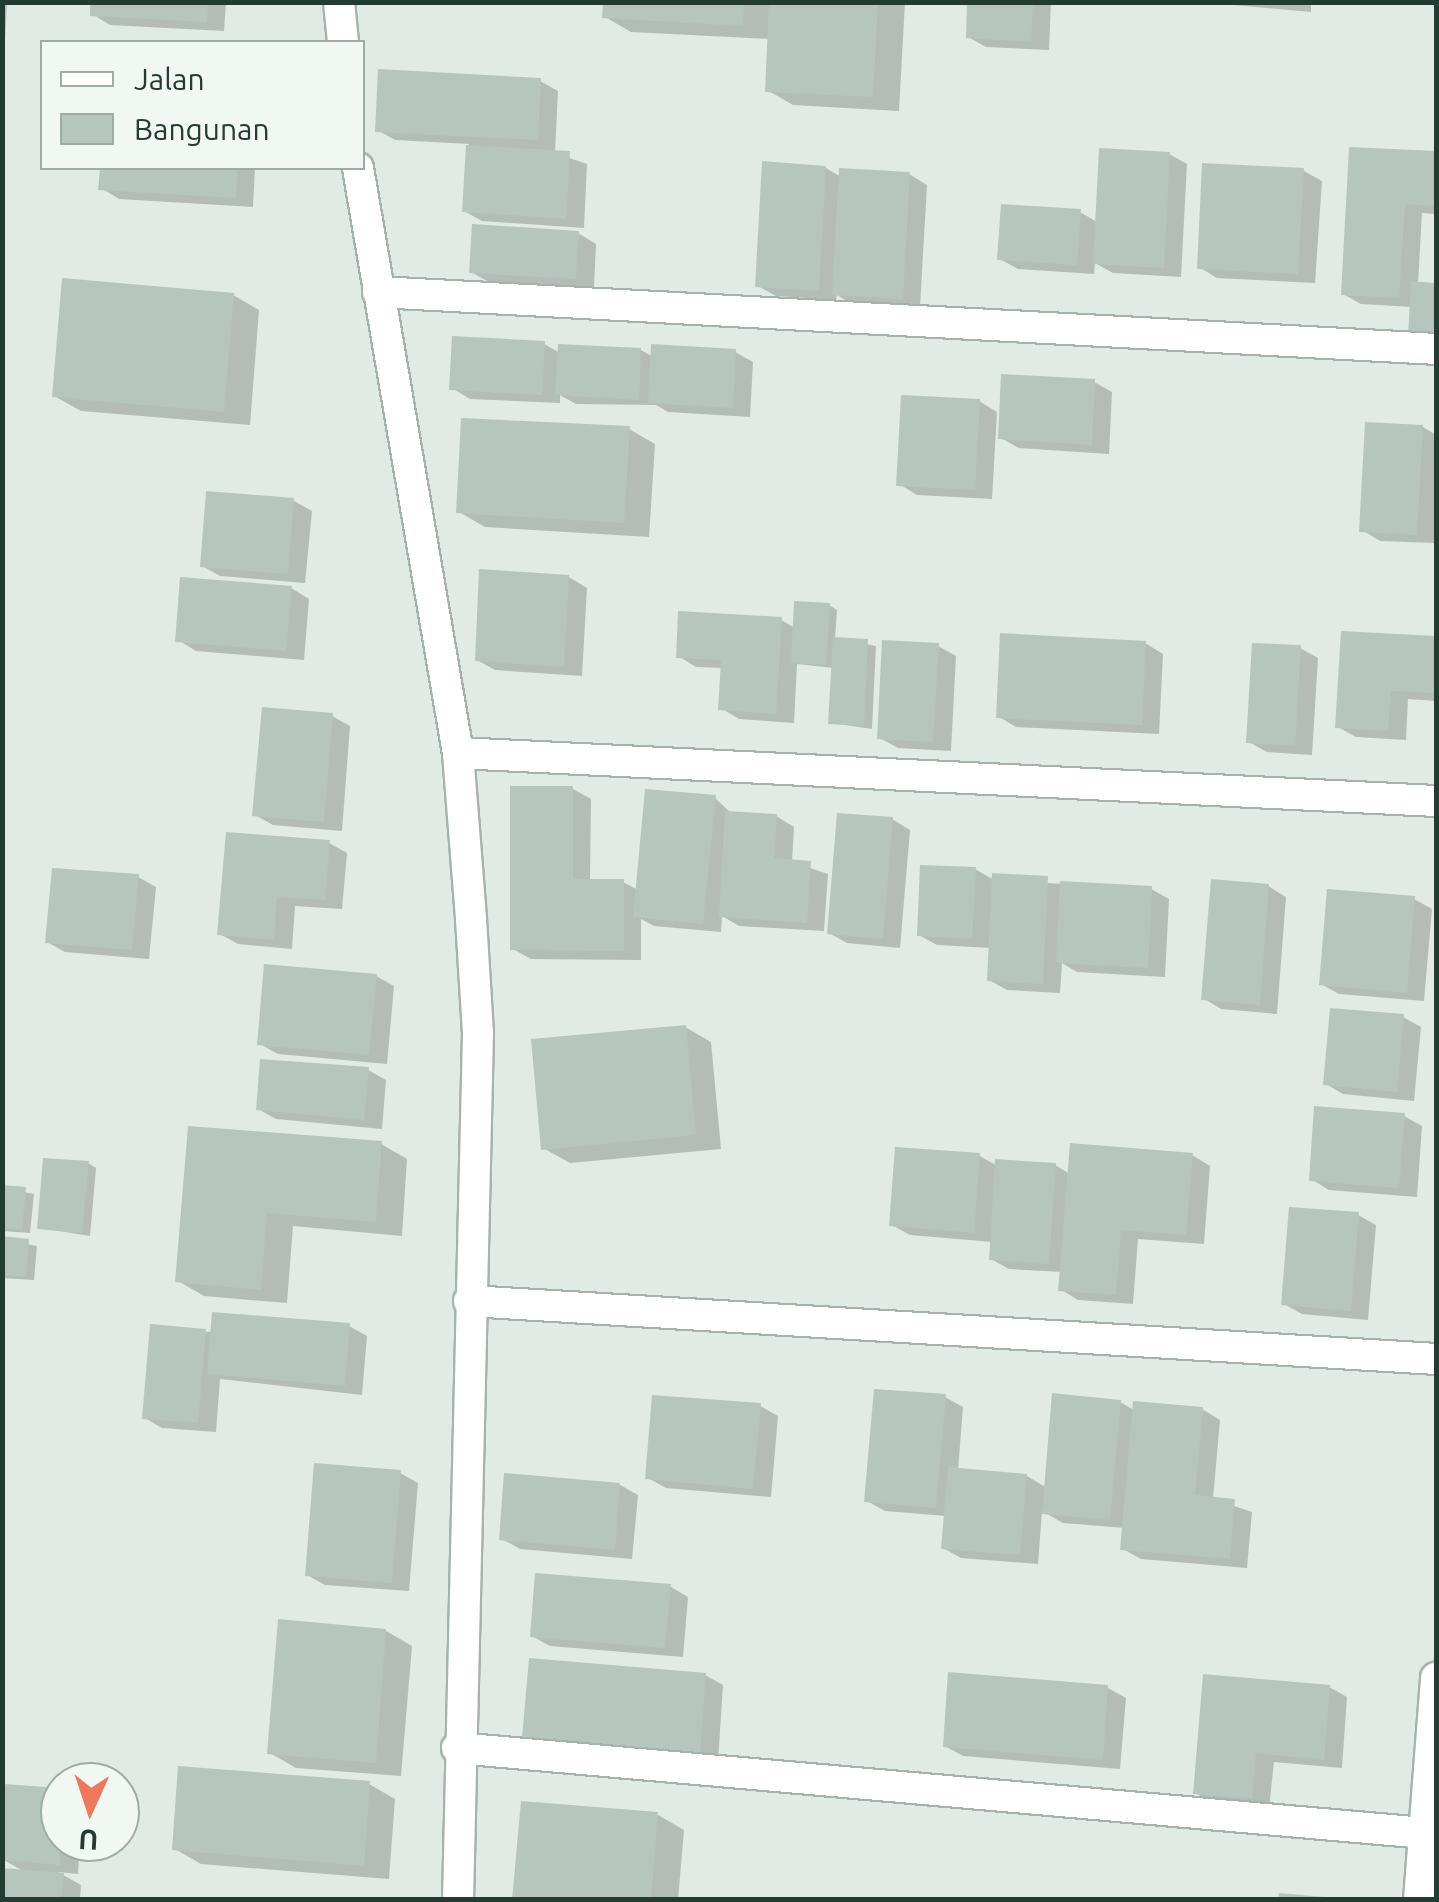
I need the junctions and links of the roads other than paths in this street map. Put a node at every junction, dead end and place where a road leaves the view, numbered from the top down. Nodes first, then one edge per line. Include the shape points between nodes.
1 (339, 2) edge
2 (343, 40) edge
3 (358, 170) edge
4 (378, 292) junction
5 (1436, 349) edge
6 (458, 753) junction
7 (1436, 802) edge
8 (469, 1302) junction
9 (1436, 1358) edge
10 (1436, 1678) edge
11 (457, 1748) junction
12 (1432, 1833) edge
13 (458, 1900) edge
14 (1419, 1900) edge

1 - 2 street
3 - 4 street
4 - 5 street
4 - 6 street
6 - 7 street
6 - 8 street via 478,1032
8 - 9 street
8 - 11 street
10 - 12 street
11 - 12 street
11 - 13 street
12 - 14 street

